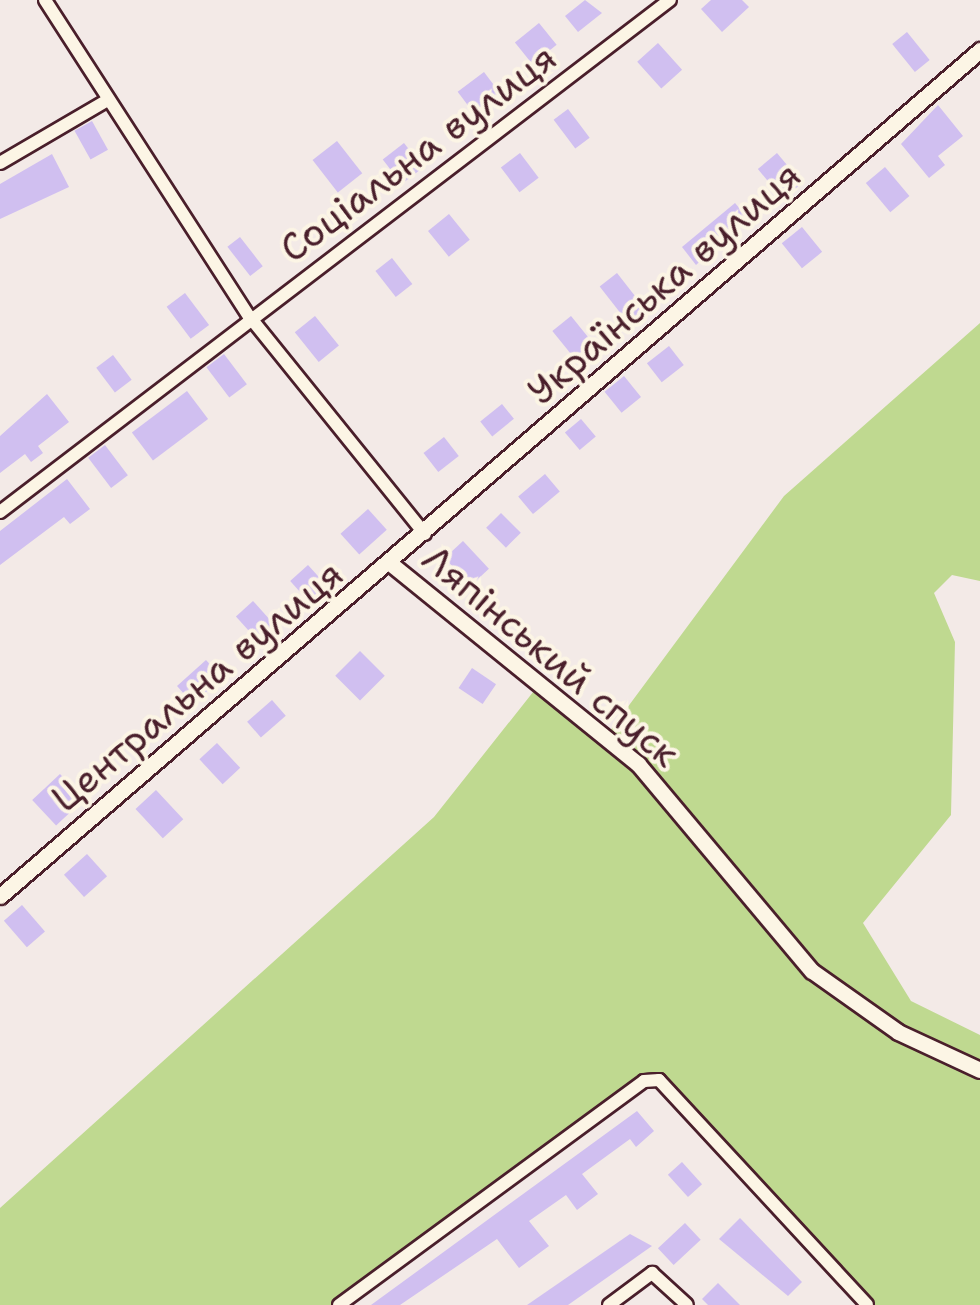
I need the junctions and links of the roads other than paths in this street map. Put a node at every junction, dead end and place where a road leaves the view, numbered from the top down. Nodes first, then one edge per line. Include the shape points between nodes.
1 (46, 0) edge
2 (670, 0) edge
3 (980, 50) edge
4 (106, 101) junction
5 (0, 162) edge
6 (249, 316) junction
7 (0, 512) edge
8 (425, 534) junction
9 (390, 564) junction
10 (0, 896) edge
11 (980, 1070) edge
12 (339, 1305) edge
13 (608, 1305) edge
14 (687, 1305) edge
15 (867, 1305) edge

1 - 4 street
2 - 6 street, Соціальна вулиця
3 - 8 street, Українська вулиця
4 - 5 street
4 - 6 street
6 - 7 street, Соціальна вулиця
6 - 8 street
8 - 9 street, Українська вулиця
9 - 10 street, Центральна вулиця
9 - 11 street, Ляпінський спуск via 638,764 812,971 898,1032
12 - 15 street via 644,1081 659,1080
13 - 14 street via 652,1274

